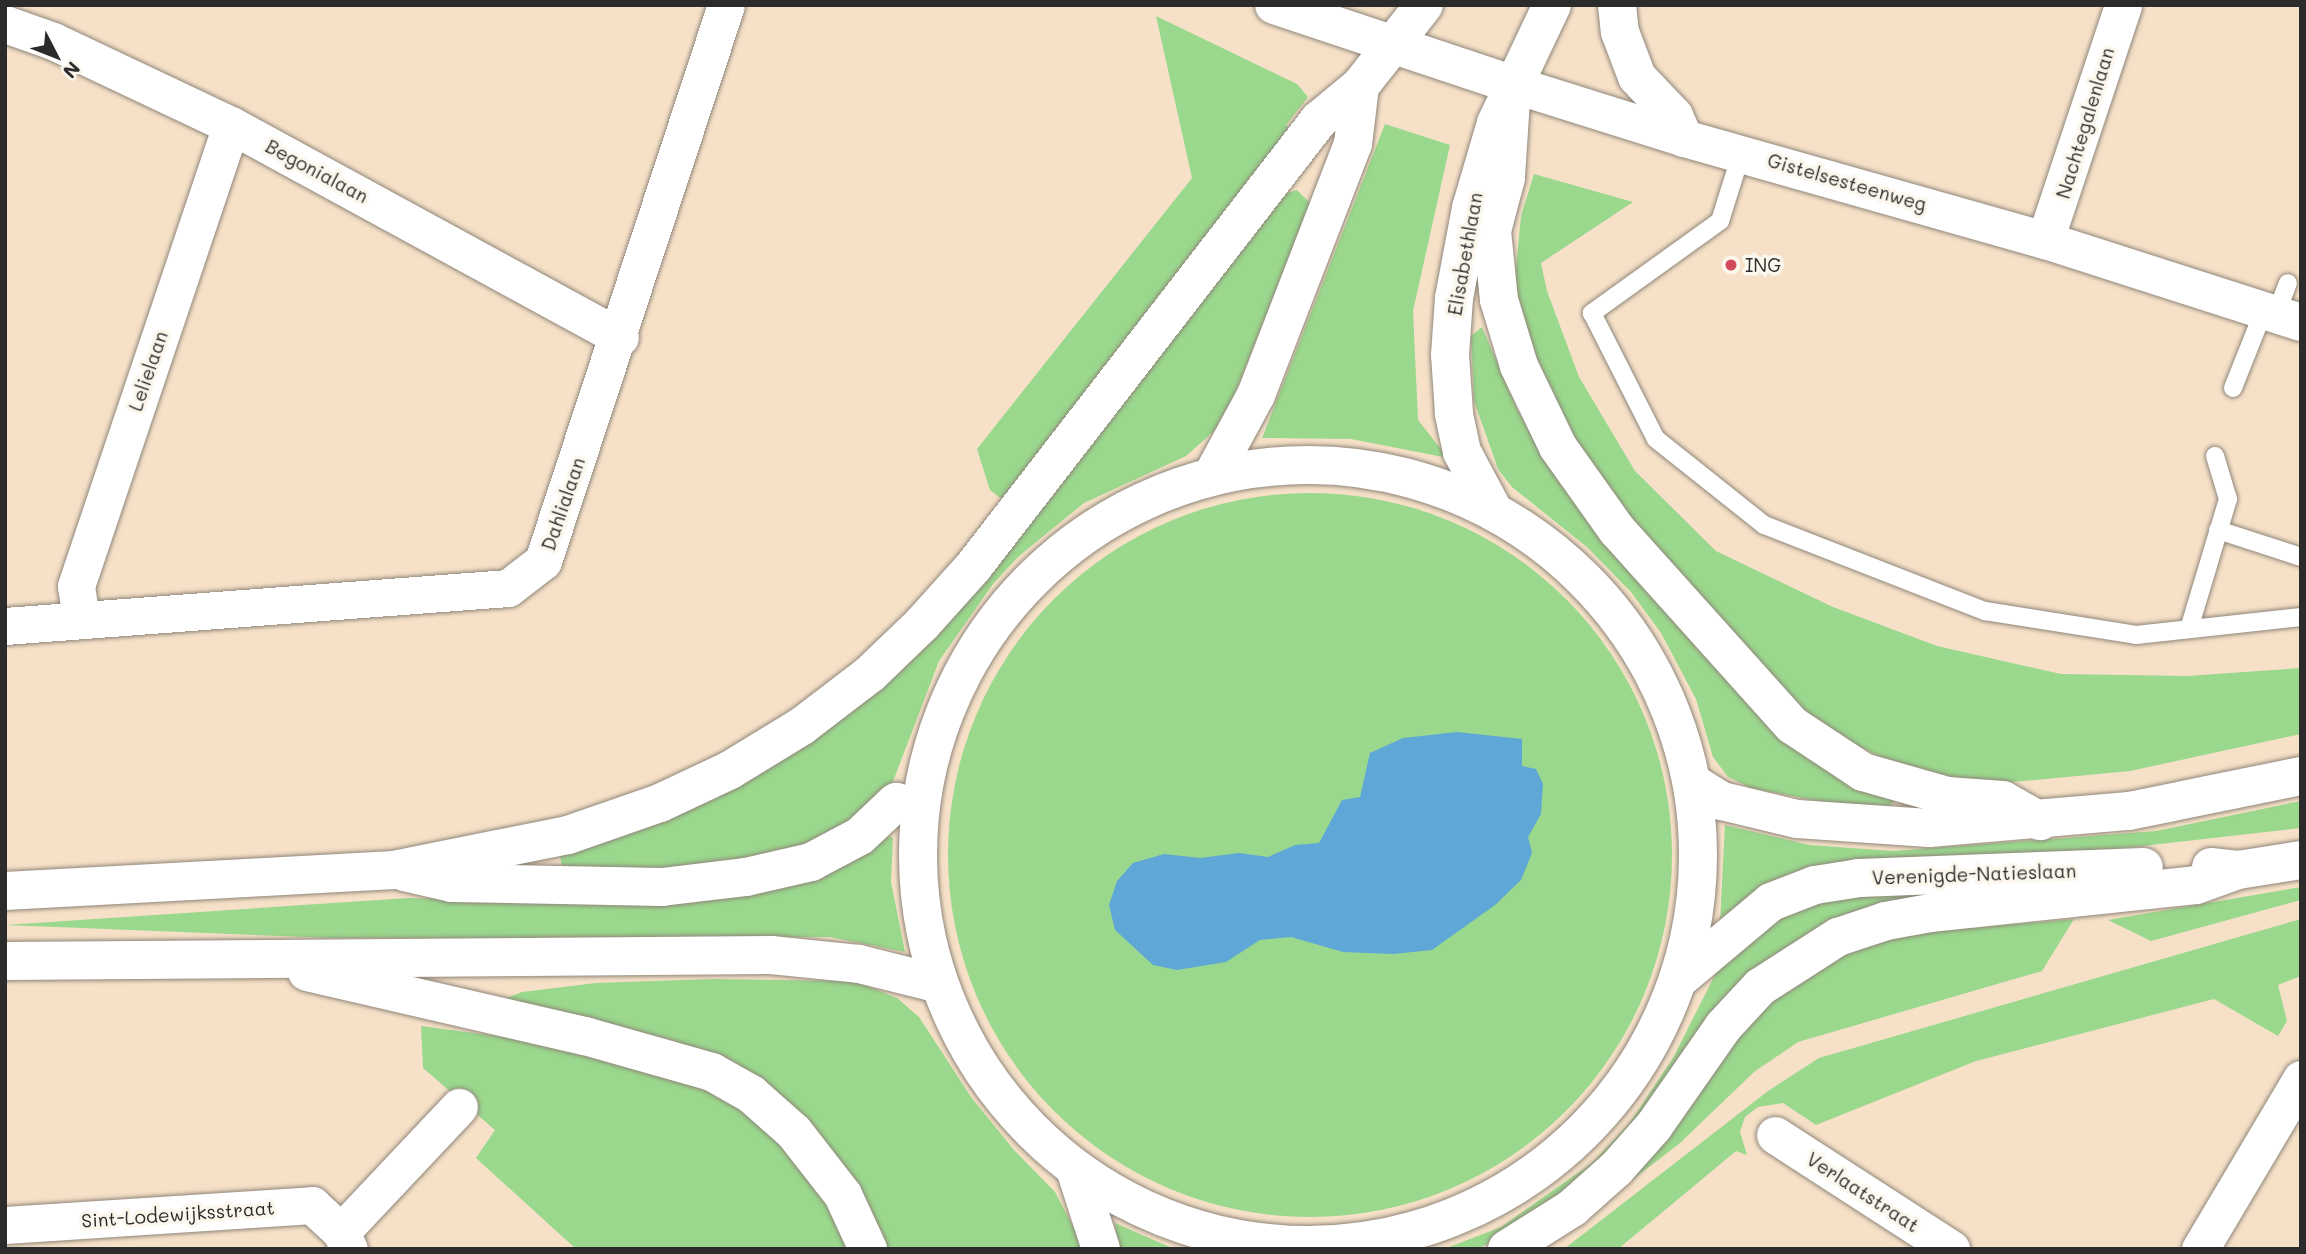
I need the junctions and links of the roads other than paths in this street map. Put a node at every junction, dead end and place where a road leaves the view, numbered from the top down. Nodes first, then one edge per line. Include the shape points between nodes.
1 (726, 5) edge
2 (1274, 5) edge
3 (1424, 5) edge
4 (1552, 5) edge
5 (1617, 5) edge
6 (2123, 5) edge
7 (5, 24) edge
8 (1393, 45) junction
9 (1512, 84) junction
10 (1360, 86) junction
11 (231, 125) junction
12 (1684, 138) junction
13 (1742, 152) junction
14 (2045, 240) junction
15 (2282, 307) edge
16 (620, 337) junction
17 (2234, 388) dead end
18 (2215, 456) dead end
19 (1212, 476) junction
20 (1493, 510) junction
21 (2218, 530) junction
22 (2301, 557) edge
23 (2301, 617) edge
24 (80, 618) junction
25 (5, 626) edge
26 (2189, 629) junction
27 (930, 758) junction
28 (2301, 776) edge
29 (1693, 783) junction
30 (2040, 821) junction
31 (2301, 860) edge
32 (394, 870) junction
33 (2238, 870) junction
34 (5, 891) edge
35 (251, 959) junction
36 (5, 961) edge
37 (1678, 980) junction
38 (939, 984) junction
39 (2301, 1079) edge
40 (459, 1107) dead end
41 (1775, 1135) dead end
42 (1075, 1169) junction
43 (5, 1225) edge
44 (345, 1241) edge
45 (1276, 1247) edge
46 (869, 1249) edge
47 (1101, 1249) edge
48 (1507, 1249) edge
49 (1951, 1249) edge
50 (2200, 1249) edge

1 - 16 street, Dahlialaan
2 - 8 main road, Gistelsesteenweg
3 - 8 main road
4 - 9 main road, Elisabethlaan
5 - 12 main road via 1620,32 1637,77 1674,116
6 - 14 street, Nachtegalenlaan
7 - 11 street, Begonialaan via 52,41
8 - 9 main road, Gistelsesteenweg
8 - 10 main road
9 - 12 street, Gistelsesteenweg
9 - 20 main road, Elisabethlaan via 1471,208 1454,298 1450,355 1462,452
9 - 30 main road via 1506,178 1492,231 1499,300 1519,366 1558,447 1617,530 1792,725 1863,772 1947,796 2003,800
10 - 19 main road via 1349,157 1256,395
10 - 32 main road via 1319,120 974,566 870,674 802,726 730,770 660,803 568,835
11 - 16 street, Begonialaan
11 - 24 street, Lelielaan via 76,586
12 - 13 street, Gistelsesteenweg
13 - 14 street, Gistelsesteenweg
13 - 26 lane via 1720,221 1592,313 1656,439 1764,525 1985,611 2136,635
14 - 15 street, Gistelsesteenweg
15 - 17 lane
16 - 24 street, Dahlialaan via 543,561 508,588
18 - 21 lane via 2228,499
19 - 20 main road via 1283,465 1356,467 1426,482
19 - 27 main road via 1133,505 1063,551 1004,610 959,680
20 - 29 main road via 1552,548 1611,607 1643,652 1674,715
21 - 22 lane
21 - 26 lane
23 - 26 lane
24 - 25 street, Dahlialaan
27 - 32 main road via 896,802 860,836 811,862 746,877 662,887 465,883
27 - 38 main road via 918,834 921,910
28 - 30 main road via 2129,811
29 - 30 main road via 1722,801 1797,819 1929,828
29 - 37 main road via 1699,849 1695,902
31 - 33 main road, Verenigde-Natieslaan
32 - 34 main road
33 - 37 main road, Verenigde-Natieslaan via 2193,865 1859,878 1815,885 1771,902
33 - 48 main road via 2196,886 1930,913 1886,920 1838,937 1760,988 1723,1027 1654,1126 1616,1169 1572,1208
35 - 36 main road
35 - 38 main road via 771,954 859,964
35 - 46 main road via 585,1036 712,1072 751,1094 794,1132 843,1195
37 - 45 main road via 1642,1058 1589,1126 1523,1181 1446,1220 1364,1242
38 - 42 main road via 972,1055 1018,1117
39 - 50 street
40 - 44 street
41 - 49 street, Verlaatstraat
42 - 45 main road via 1160,1215 1206,1232
42 - 47 main road
43 - 44 street, Sint-Lodewijksstraat via 312,1205

